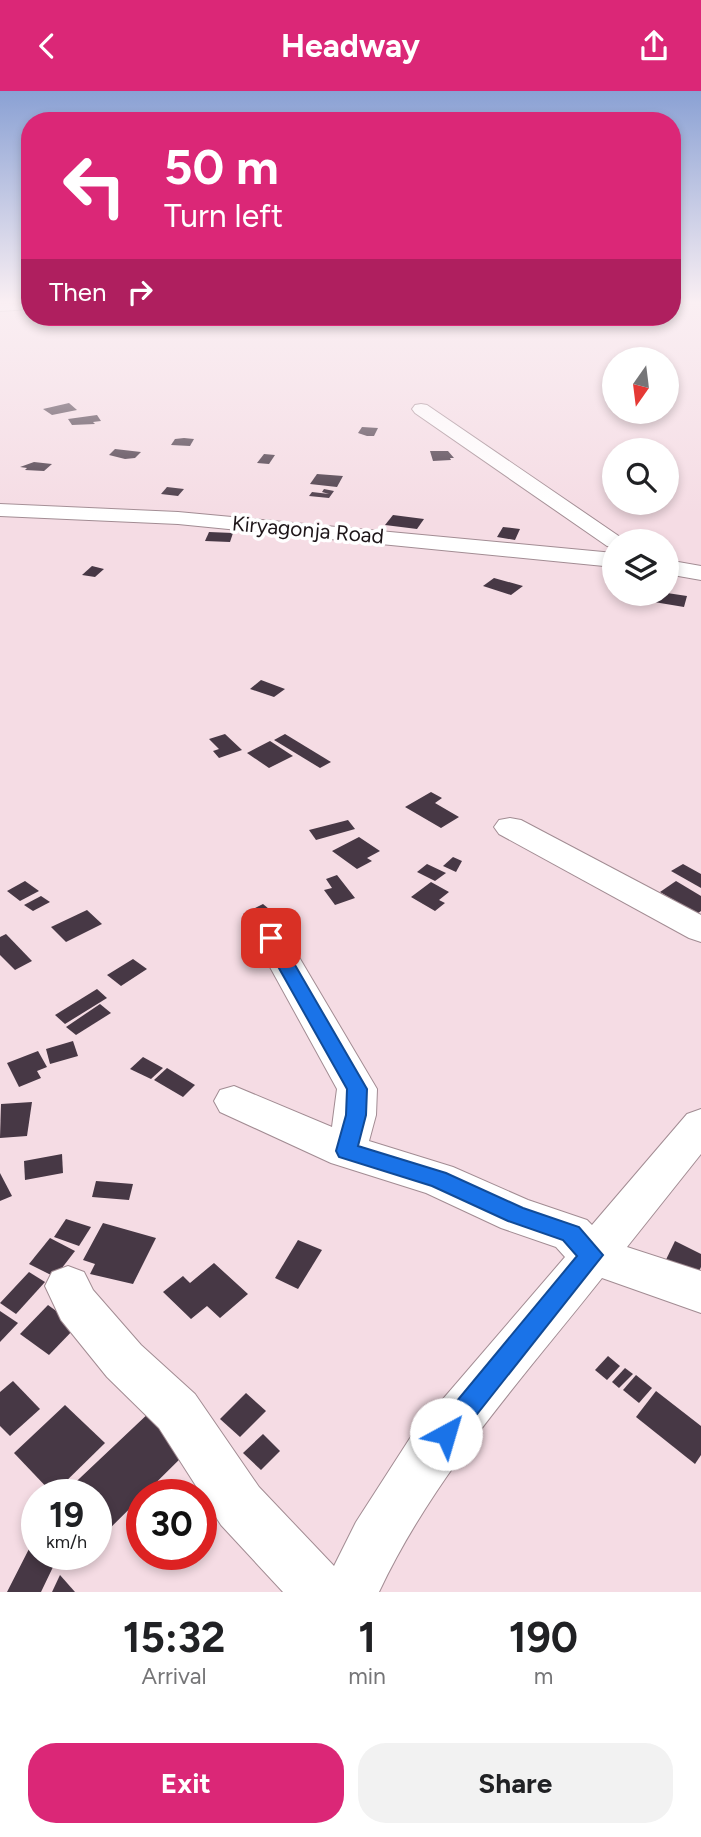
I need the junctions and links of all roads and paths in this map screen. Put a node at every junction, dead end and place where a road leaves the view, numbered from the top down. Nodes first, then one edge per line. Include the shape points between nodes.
1 (421, 409) dead end
2 (0, 510) edge
3 (602, 532) edge
4 (602, 559) edge
5 (679, 569) edge
6 (701, 573) edge
7 (510, 827) dead end
8 (701, 930) edge
9 (271, 938) dead end
10 (234, 1101) dead end
11 (701, 1125) edge
12 (346, 1151) junction
13 (592, 1255) junction
14 (68, 1286) dead end
15 (701, 1293) edge
16 (321, 1592) edge
17 (350, 1592) edge

1 - 3 street
2 - 4 street, Kiryagonja Road via 178,518
5 - 6 street
7 - 8 street
9 - 12 street via 357,1089 356,1115
10 - 12 street
11 - 13 street
12 - 13 street via 438,1179 516,1215 571,1233
13 - 15 street
13 - 17 street via 430,1453 375,1541
14 - 16 street via 77,1305 124,1361 177,1411 240,1506

